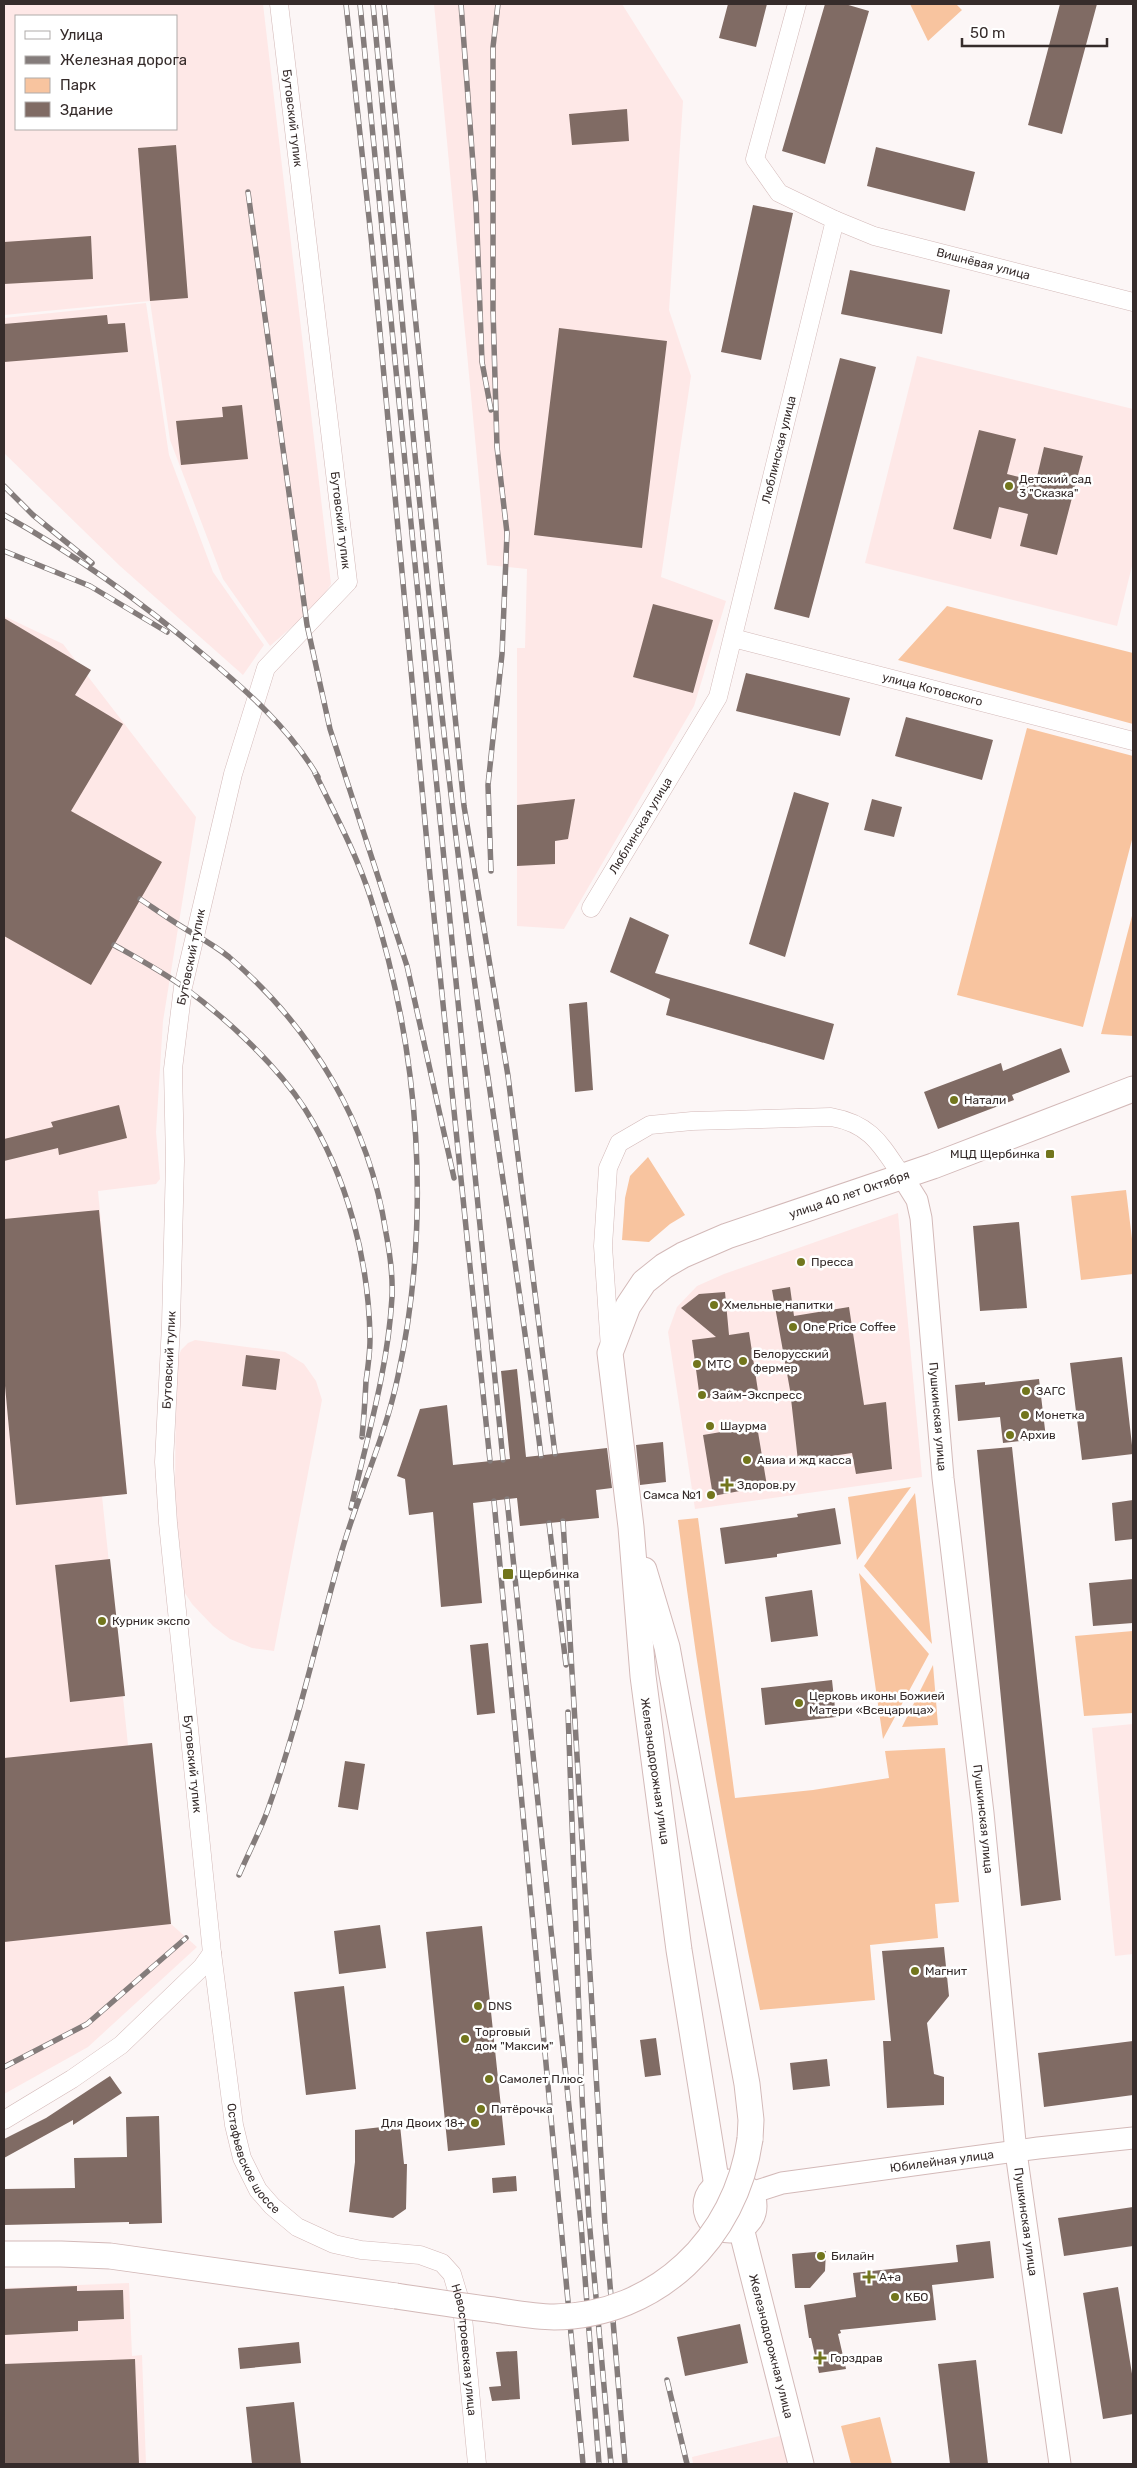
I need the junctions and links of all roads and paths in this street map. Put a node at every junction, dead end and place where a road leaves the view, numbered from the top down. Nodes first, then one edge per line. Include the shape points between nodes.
1 (279, 4) edge
2 (797, 4) edge
3 (835, 220) junction
4 (1133, 302) edge
5 (733, 638) junction
6 (1133, 741) edge
7 (591, 908) dead end
8 (1133, 1089) edge
9 (902, 1176) junction
10 (610, 1353) junction
11 (631, 1527) junction
12 (212, 1953) junction
13 (4, 2120) edge
14 (1133, 2138) edge
15 (1016, 2152) junction
16 (717, 2186) junction
17 (751, 2192) junction
18 (741, 2228) junction
19 (4, 2254) edge
20 (420, 2255) joint
21 (477, 2464) edge
22 (801, 2464) edge
23 (1060, 2464) edge

1 - 12 street, Бутовский тупик via 348,582 266,668 263,676 233,774 183,986 173,1069 172,1325 164,1462 179,1642
2 - 3 street via 755,159 779,193
3 - 4 street, Вишнёвая улица via 874,236
3 - 5 street, Люблинская улица
5 - 6 street, улица Котовского
5 - 7 street, Люблинская улица via 718,697
8 - 9 main road, улица 40 лет Октября
9 - 10 main road, улица 40 лет Октября via 727,1236 664,1266 644,1282 628,1306
9 - 10 street via 867,1130 850,1120 831,1117 650,1125 619,1143 608,1168 603,1246
9 - 15 street, Пушкинская улица via 917,1200 921,1218 944,1478 981,1795
10 - 11 main road, Железнодорожная улица
11 - 16 main road, Железнодорожная улица via 642,1676 679,1950
11 - 19 main road, bridge via 667,1647 748,2084 751,2120 744,2172 730,2206 709,2240 665,2282 646,2293 599,2311 568,2316 537,2316 160,2262 61,2254
12 - 13 street via 202,1967 122,2044 18,2114
12 - 20 street, Остафьевское шоссе via 234,2125 242,2158 258,2190 297,2227 334,2244 361,2250
14 - 15 street, Юбилейная улица
15 - 17 street, Юбилейная улица via 782,2183
15 - 23 street, Пушкинская улица
16 - 17 main road via 733,2182
16 - 18 main road via 707,2200 710,2220 727,2231
17 - 18 main road via 754,2212
18 - 22 main road, Железнодорожная улица
20 - 21 street, Новостроевская улица via 442,2262 458,2288

